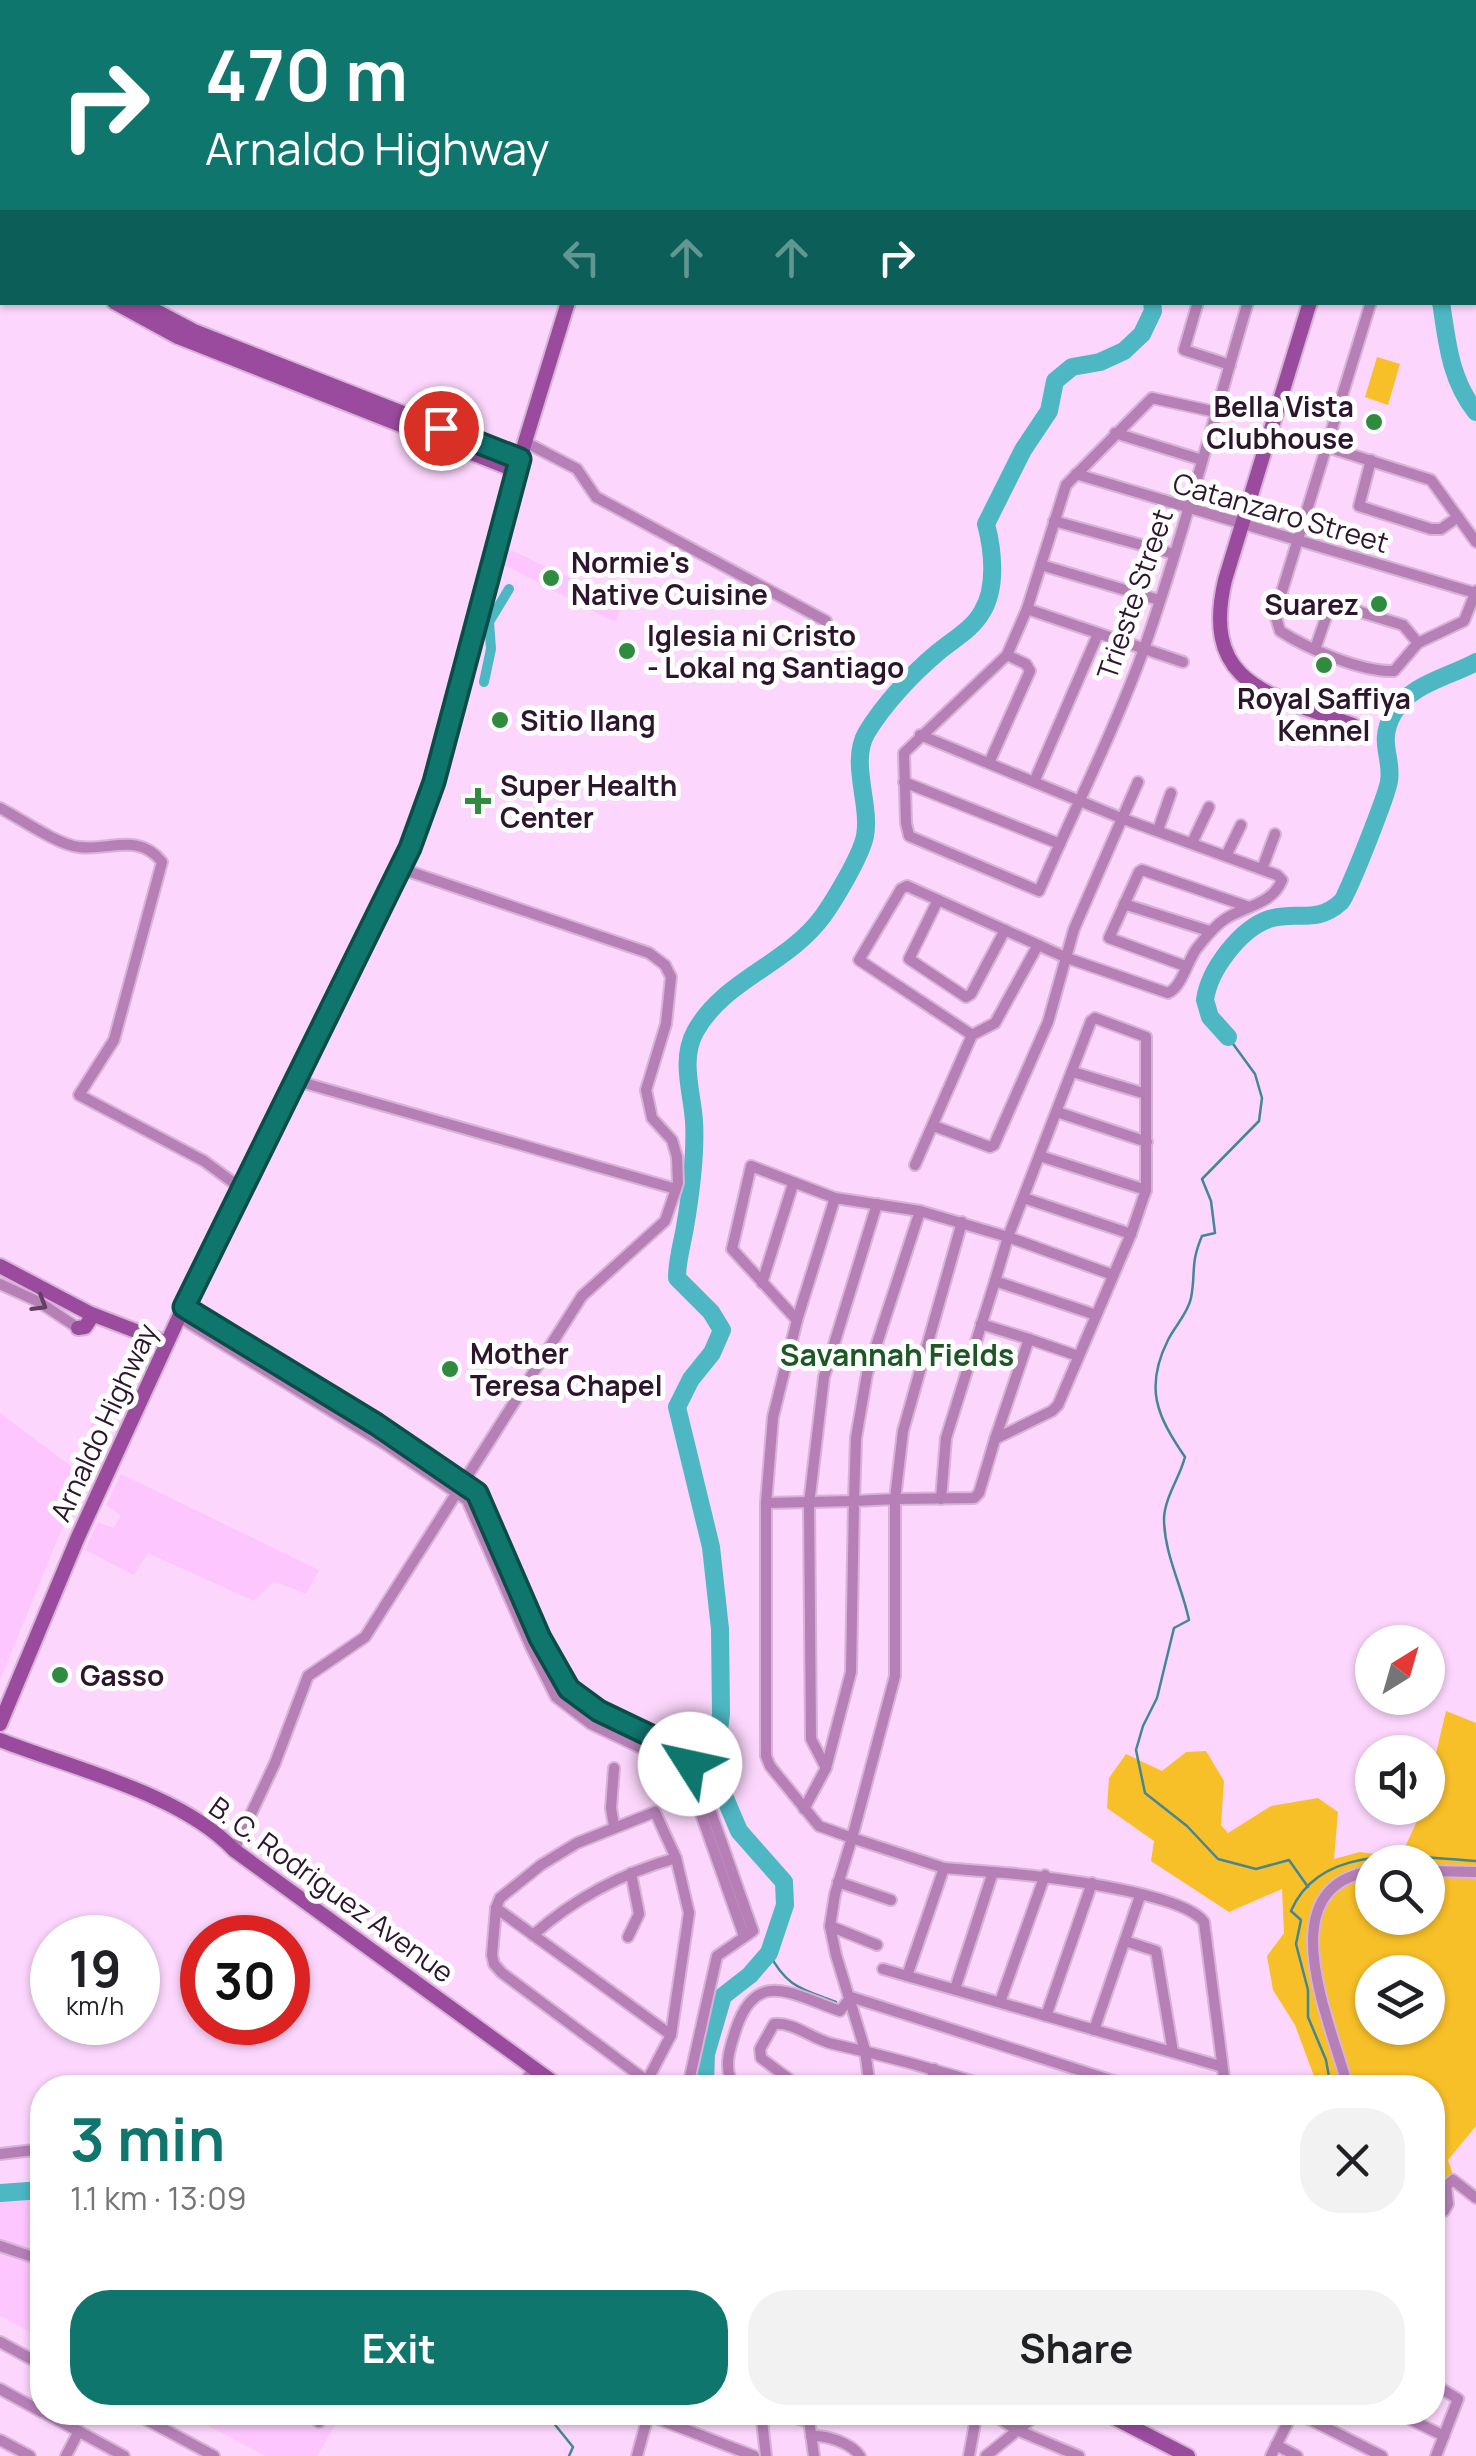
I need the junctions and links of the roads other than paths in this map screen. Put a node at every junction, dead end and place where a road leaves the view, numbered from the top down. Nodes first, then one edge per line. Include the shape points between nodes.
1 (119, 305) edge
2 (144, 305) edge
3 (567, 305) edge
4 (1197, 305) edge
5 (1247, 305) edge
6 (1309, 305) edge
7 (1369, 305) edge
8 (246, 358) junction
9 (1230, 365) junction
10 (1216, 412) junction
11 (1116, 433) junction
12 (525, 442) junction
13 (1326, 446) junction
14 (1202, 460) junction
15 (1371, 460) junction
16 (518, 465) junction
17 (1076, 474) junction
18 (1188, 508) junction
19 (1458, 517) junction
20 (1054, 521) junction
21 (1242, 523) junction
22 (1298, 539) junction
23 (1476, 542) edge
24 (1174, 554) junction
25 (1041, 565) junction
26 (1475, 592) edge
27 (1159, 600) junction
28 (1027, 609) junction
29 (826, 621) dead end
30 (1098, 634) junction
31 (1418, 643) junction
32 (1315, 649) junction
33 (1144, 650) junction
34 (1006, 655) junction
35 (1184, 662) dead end
36 (1353, 725) dead end
37 (920, 735) junction
38 (989, 763) junction
39 (904, 782) junction
40 (1034, 782) junction
41 (1138, 782) dead end
42 (1171, 793) dead end
43 (1078, 800) junction
44 (1208, 807) dead end
45 (0, 808) edge
46 (1122, 818) junction
47 (1241, 825) dead end
48 (1158, 830) junction
49 (1275, 834) dead end
50 (1192, 843) junction
51 (1060, 844) junction
52 (1226, 856) junction
53 (399, 868) junction
54 (1262, 869) junction
55 (938, 900) junction
56 (1124, 904) junction
57 (1249, 907) junction
58 (1005, 930) junction
59 (1209, 931) junction
60 (1038, 945) junction
61 (1067, 958) junction
62 (1186, 966) junction
63 (972, 1035) junction
64 (1073, 1072) junction
65 (294, 1080) junction
66 (1146, 1094) junction
67 (1057, 1112) junction
68 (934, 1126) junction
69 (1146, 1142) junction
70 (1040, 1156) junction
71 (916, 1165) dead end
72 (793, 1184) junction
73 (242, 1189) junction
74 (676, 1189) junction
75 (1146, 1190) junction
76 (836, 1198) junction
77 (1024, 1198) junction
78 (877, 1204) junction
79 (920, 1212) junction
80 (962, 1222) junction
81 (1131, 1234) junction
82 (1008, 1237) junction
83 (0, 1266) edge
84 (1113, 1275) junction
85 (994, 1281) junction
86 (762, 1283) junction
87 (0, 1284) edge
88 (181, 1312) junction
89 (94, 1315) junction
90 (1096, 1315) junction
91 (796, 1320) junction
92 (982, 1324) junction
93 (78, 1328) joint
94 (1028, 1340) junction
95 (167, 1343) junction
96 (1078, 1356) junction
97 (995, 1439) junction
98 (460, 1489) junction
99 (941, 1498) junction
100 (896, 1499) junction
101 (854, 1501) junction
102 (766, 1503) junction
103 (808, 1504) junction
104 (0, 1724) edge
105 (0, 1740) edge
106 (614, 1768) dead end
107 (826, 1768) junction
108 (804, 1809) junction
109 (614, 1826) junction
110 (852, 1838) junction
111 (234, 1850) junction
112 (676, 1858) junction
113 (944, 1868) junction
114 (1445, 1871) edge
115 (993, 1872) junction
116 (1476, 1872) edge
117 (631, 1873) junction
118 (1044, 1876) junction
119 (1355, 1876) edge
120 (838, 1882) junction
121 (1092, 1882) junction
122 (1140, 1896) junction
123 (891, 1900) dead end
124 (496, 1908) junction
125 (830, 1926) junction
126 (533, 1935) junction
127 (628, 1937) dead end
128 (1125, 1941) junction
129 (877, 1945) dead end
130 (882, 1968) dead end
131 (907, 1976) junction
132 (955, 1990) junction
133 (851, 1997) junction
134 (1000, 2002) junction
135 (1046, 2016) junction
136 (1094, 2030) junction
137 (671, 2036) junction
138 (865, 2050) junction
139 (1173, 2052) junction
140 (1220, 2066) junction
141 (534, 2067) junction
142 (934, 2070) junction
143 (529, 2075) edge
144 (544, 2075) edge
145 (636, 2075) edge
146 (653, 2075) edge
147 (690, 2075) edge
148 (729, 2075) edge
149 (783, 2075) edge
150 (868, 2075) edge
151 (933, 2075) edge
152 (951, 2075) edge
153 (1094, 2075) edge
154 (1222, 2075) edge
155 (1344, 2075) edge
156 (30, 2150) edge
157 (0, 2154) edge
158 (1445, 2194) edge
159 (1476, 2198) edge
160 (0, 2246) edge
161 (30, 2256) edge
162 (0, 2342) edge
163 (30, 2358) edge
164 (0, 2389) edge
165 (1445, 2391) edge
166 (30, 2405) edge
167 (66, 2425) edge
168 (156, 2425) edge
169 (645, 2425) edge
170 (676, 2425) edge
171 (762, 2425) edge
172 (809, 2425) edge
173 (975, 2425) edge
174 (1010, 2425) edge
175 (1024, 2425) edge
176 (1128, 2425) edge
177 (1287, 2425) edge
178 (1320, 2425) edge
179 (1422, 2425) edge
180 (1018, 2430) junction
181 (78, 2432) junction
182 (811, 2436) junction
183 (1444, 2436) junction
184 (0, 2440) edge
185 (1062, 2453) edge
186 (1271, 2453) edge
187 (30, 2456) edge
188 (66, 2456) edge
189 (124, 2456) edge
190 (214, 2456) edge
191 (637, 2456) edge
192 (754, 2456) edge
193 (766, 2456) edge
194 (814, 2456) edge
195 (860, 2456) edge
196 (969, 2456) edge
197 (986, 2456) edge
198 (1079, 2456) edge
199 (1188, 2456) edge
200 (1297, 2456) edge
201 (1382, 2456) edge
202 (1436, 2456) edge

1 - 8 street via 178,337
2 - 8 street
3 - 12 street, Arnaldo Highway
4 - 9 street via 1184,350
5 - 9 street, Trieste Street
6 - 21 street
7 - 13 street
8 - 16 street
9 - 10 street, Trieste Street
10 - 11 street via 1152,398
10 - 14 street, Trieste Street
11 - 14 street
11 - 17 street
12 - 16 street, Arnaldo Highway
12 - 29 street via 577,469 596,497
13 - 15 street
13 - 22 street
14 - 18 street, Trieste Street
15 - 19 street via 1430,480
15 - 19 street via 1359,506 1431,529
16 - 53 street, Arnaldo Highway via 434,782
17 - 18 street, Catanzaro Street
17 - 20 street
18 - 21 street, Catanzaro Street
18 - 24 street, Trieste Street
19 - 23 street
20 - 24 street
20 - 25 street
21 - 22 street, Catanzaro Street
21 - 36 street via 1217,613 1231,662 1257,689
22 - 26 street, Catanzaro Street
22 - 32 street via 1275,614 1280,631
24 - 27 street, Trieste Street
25 - 27 street
25 - 28 street
26 - 31 street via 1459,626
27 - 33 street, Trieste Street
28 - 30 street
28 - 34 street
30 - 33 street
30 - 40 street
31 - 32 street via 1394,672
31 - 32 street via 1403,625 1331,603
33 - 35 street
33 - 43 street, Trieste Street
34 - 37 street
34 - 38 street via 1030,671
37 - 38 street
37 - 39 street via 904,753
38 - 40 street
39 - 51 street
39 - 51 street, Trieste Street via 909,836 1039,892
40 - 43 street
41 - 46 street
42 - 48 street
43 - 46 street
43 - 51 street, Trieste Street
44 - 50 street
45 - 73 street via 74,848 136,844 162,862 114,1040 79,1095 204,1160
46 - 48 street
46 - 61 street
47 - 52 street
48 - 50 street
49 - 54 street
50 - 52 street
52 - 54 street
53 - 65 street, Arnaldo Highway
53 - 74 street via 649,953 665,965 671,977 666,1024 646,1090 652,1118 672,1140
54 - 57 street via 1281,883 1274,895
55 - 58 street
55 - 58 street via 910,958 966,997
55 - 63 street via 901,889 859,960
56 - 57 street via 1142,870
56 - 59 street
56 - 62 street via 1109,938
57 - 59 street
58 - 60 street
59 - 62 street
60 - 61 street
60 - 63 street via 995,1023
61 - 62 street via 1168,994
61 - 68 street via 1048,1022 994,1145
63 - 68 street
64 - 66 street
64 - 66 street via 1095,1018 1146,1037
64 - 67 street
65 - 73 street, Arnaldo Highway
65 - 74 street
66 - 69 street
67 - 69 street
67 - 70 street
68 - 71 street
69 - 75 street
70 - 75 street
70 - 77 street
72 - 76 street
72 - 86 street
72 - 86 street via 751,1166 732,1249
73 - 88 street, Arnaldo Highway
74 - 98 street via 664,1220 582,1296
75 - 81 street
76 - 78 street
76 - 91 street
77 - 81 street
77 - 82 street
78 - 79 street
78 - 103 street via 824,1376
79 - 80 street
79 - 101 street via 866,1374
80 - 82 street
80 - 100 street via 904,1431
81 - 84 street
82 - 84 street
82 - 85 street
83 - 89 street
84 - 90 street
85 - 90 street
85 - 92 street
86 - 91 street
87 -> 93 street
88 - 95 street, Arnaldo Highway
88 - 98 street
89 - 93 street
89 - 95 street
90 - 96 street
91 - 102 street via 772,1417
92 - 94 street
92 - 99 street via 946,1438
94 - 96 street
94 - 97 street
95 - 104 street, Arnaldo Highway
96 - 97 street via 1052,1411
97 - 99 street via 979,1493
98 - 111 street via 365,1636 308,1676
98 - 147 street via 556,1697 591,1724 672,1763 690,1783 748,1934 717,1956
99 - 100 street
100 - 101 street
100 - 110 street via 895,1676
101 - 103 street
101 - 107 street via 851,1672
102 - 103 street
102 - 108 street via 766,1756
103 - 107 street via 811,1739
105 - 111 street, B. C. Rodriguez Avenue via 193,1816
106 - 109 street
107 - 108 street
108 - 110 street via 819,1826
109 - 112 street via 655,1812
109 - 124 street via 542,1865
110 - 113 street
110 - 120 street
111 - 141 street, B. C. Rodriguez Avenue
112 - 117 street
112 - 137 street via 689,1913
113 - 115 street
113 - 131 street
114 - 116 street
115 - 118 street
115 - 132 street
117 - 126 street via 574,1902
117 - 127 street via 639,1914
118 - 121 street
118 - 134 street
119 - 155 street via 1322,1899 1312,1948
120 - 123 street
120 - 125 street
121 - 122 street
121 - 135 street
122 - 128 street
122 - 140 street via 1204,1922
124 - 126 street
124 - 145 street via 497,1969
125 - 129 street
125 - 133 street
126 - 137 street
128 - 136 street
128 - 139 street via 1156,1950
130 - 131 street
131 - 132 street
132 - 134 street
133 - 138 street
133 - 148 street via 840,2011 779,1990 754,1994 738,2022
133 - 153 street
134 - 135 street
135 - 136 street
136 - 139 street
137 - 146 street
138 - 142 street
138 - 149 street via 774,2024 761,2058
138 - 150 street
139 - 140 street
140 - 154 street
141 - 143 street
141 - 144 street, B. C. Rodriguez Avenue
142 - 151 street
142 - 152 street
156 - 157 street
158 - 159 street via 1449,2182 1458,2183
160 - 161 street
162 - 163 street
164 - 166 street
165 - 183 street via 1458,2399
167 - 181 street
168 - 190 street
169 - 191 street
170 - 192 street
171 - 193 street
172 - 182 street
173 - 196 street
174 - 180 street
175 - 180 street
176 - 199 street
177 - 186 street
178 - 201 street
179 - 183 street
180 - 185 street
180 - 197 street
181 - 188 street
181 - 189 street
182 - 194 street
182 - 195 street via 842,2443
183 - 202 street
184 - 187 street
185 - 198 street
186 - 200 street

